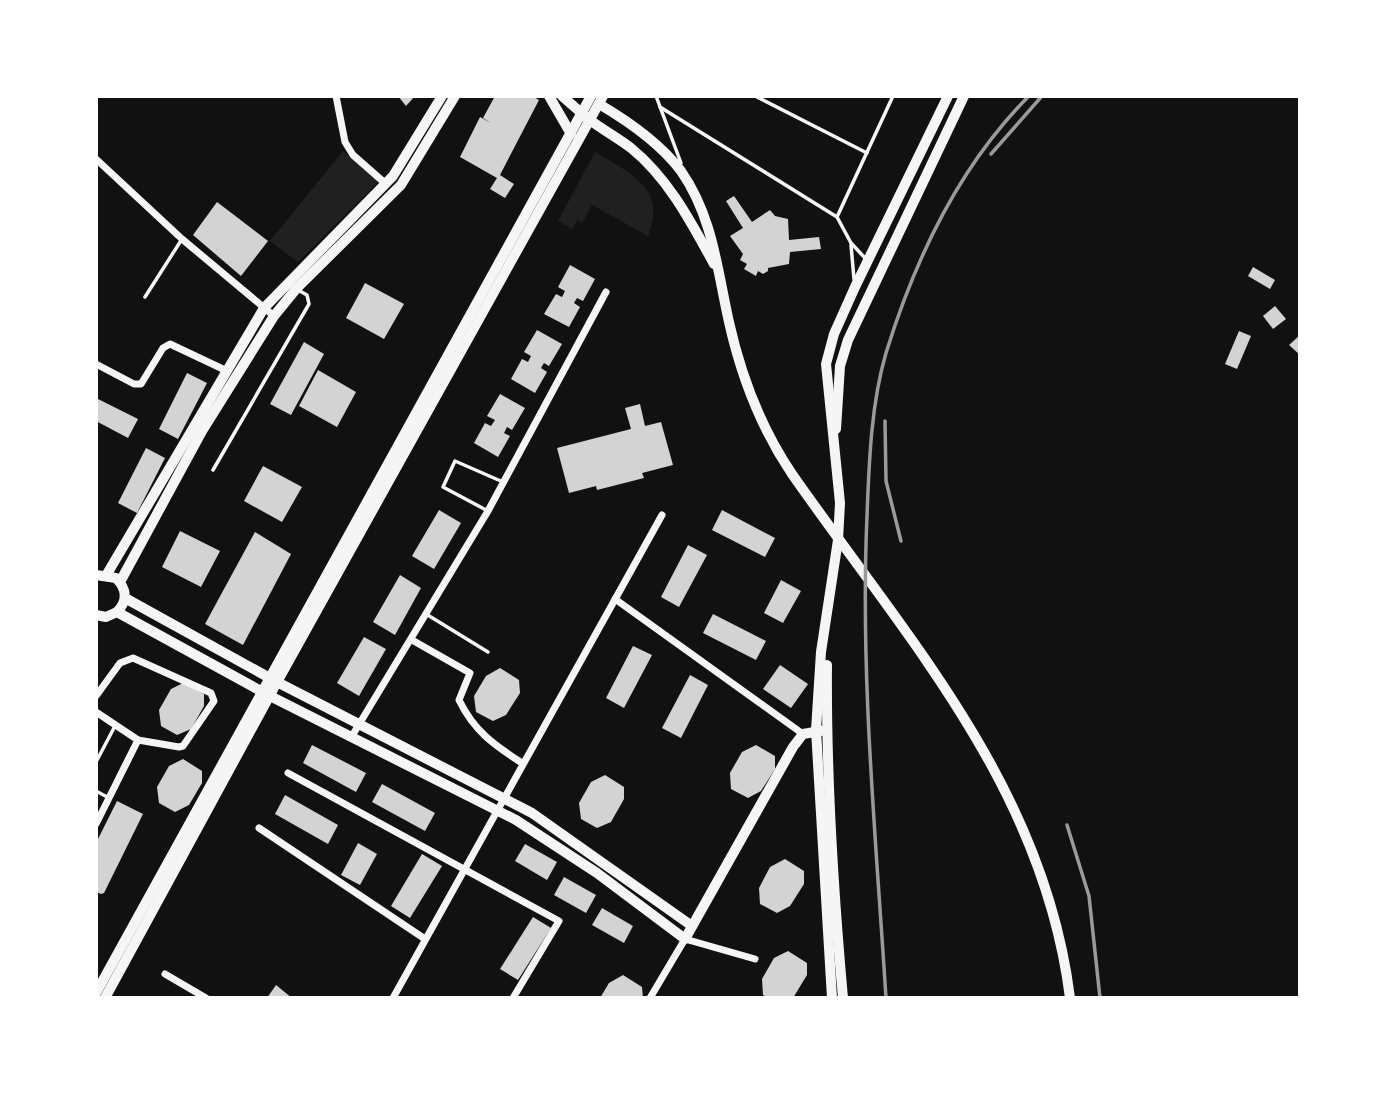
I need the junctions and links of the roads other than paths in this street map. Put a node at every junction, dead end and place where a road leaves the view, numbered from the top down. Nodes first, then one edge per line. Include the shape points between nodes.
1 (336, 96) edge
2 (442, 96) edge
3 (455, 96) edge
4 (549, 96) edge
5 (562, 96) edge
6 (656, 96) edge
7 (755, 96) edge
8 (893, 96) edge
9 (948, 96) edge
10 (964, 96) edge
11 (597, 98) edge
12 (660, 107) junction
13 (439, 112) junction
14 (586, 117) junction
15 (617, 138) junction
16 (574, 139) junction
17 (867, 153) junction
18 (96, 159) edge
19 (386, 184) junction
20 (691, 187) junction
21 (837, 217) junction
22 (182, 239) junction
23 (851, 243) junction
24 (868, 262) junction
25 (881, 268) junction
26 (719, 272) junction
27 (855, 288) junction
28 (296, 289) junction
29 (606, 292) dead end
30 (145, 297) dead end
31 (264, 308) junction
32 (274, 316) junction
33 (96, 364) edge
34 (225, 370) junction
35 (835, 442) junction
36 (213, 470) dead end
37 (503, 482) junction
38 (488, 511) junction
39 (662, 515) dead end
40 (102, 575) edge
41 (120, 582) junction
42 (125, 598) junction
43 (615, 599) junction
44 (117, 612) junction
45 (426, 614) junction
46 (96, 615) edge
47 (412, 640) junction
48 (488, 652) dead end
49 (272, 680) junction
50 (265, 693) junction
51 (96, 696) edge
52 (96, 712) edge
53 (116, 724) junction
54 (360, 724) junction
55 (821, 730) junction
56 (803, 734) junction
57 (352, 736) junction
58 (138, 740) junction
59 (96, 762) edge
60 (522, 763) junction
61 (288, 773) dead end
62 (96, 791) edge
63 (109, 798) junction
64 (502, 798) junction
65 (496, 811) junction
66 (96, 824) edge
67 (259, 828) dead end
68 (463, 869) junction
69 (692, 926) junction
70 (425, 939) junction
71 (685, 939) junction
72 (755, 960) dead end
73 (164, 974) dead end
74 (96, 993) edge
75 (105, 998) edge
76 (206, 998) edge
77 (393, 998) edge
78 (513, 998) edge
79 (650, 998) edge
80 (832, 998) edge
81 (843, 998) edge
82 (1070, 998) edge

1 - 19 street via 345,142
2 - 13 main road
3 - 13 main road
4 - 16 main road
5 - 14 main road
6 - 12 lane
7 - 17 lane
8 - 17 lane
9 - 24 main road
10 - 25 main road
11 - 14 main road
11 - 20 main road via 664,153
12 - 20 lane
12 - 21 lane
13 - 19 main road
13 - 28 main road via 401,185
14 - 15 main road
14 - 16 main road
15 - 16 main road
15 - 26 main road via 669,188
16 - 49 main road
17 - 21 lane
18 - 22 street
19 - 31 main road
20 - 26 main road via 713,235
21 - 23 lane
22 - 30 lane
22 - 31 street
23 - 24 lane
23 - 27 lane
24 - 25 lane
24 - 27 main road
25 - 35 main road via 843,352
26 - 82 main road via 733,340 771,439 980,741 1019,813 1061,943
27 - 35 main road via 826,364
28 - 32 main road
28 - 36 lane via 307,295 309,304
29 - 37 street
31 - 32 street
31 - 34 main road
32 - 41 main road via 202,431
33 - 34 street via 141,384 170,344
34 - 40 main road
35 - 55 main road via 838,528 826,624
37 - 38 street
37 - 38 lane via 455,461 443,487
38 - 45 street
39 - 43 street
40 - 41 main road
41 - 42 main road
42 - 44 main road
42 - 49 main road
43 - 56 street
43 - 60 street
44 - 46 main road
44 - 50 main road
45 - 47 street
45 - 48 lane
47 - 54 street
47 - 60 street via 470,673 459,700 468,719 483,737
49 - 50 main road
49 - 54 main road
50 - 57 main road
50 - 74 main road
50 - 75 main road
51 - 58 street via 120,663 133,658 214,696 183,746
52 - 53 street
53 - 58 street
53 - 59 lane
54 - 57 street
54 - 64 main road
55 - 56 main road
55 - 80 main road
55 - 81 main road
56 - 69 main road
57 - 65 main road
58 - 63 street
60 - 64 street
61 - 68 street
62 - 63 lane
63 - 66 street
64 - 65 street
64 - 69 main road via 561,832
65 - 68 street
65 - 71 main road via 546,838
67 - 70 street
68 - 70 street
68 - 78 street via 559,921
69 - 71 main road
70 - 77 street
71 - 72 street
71 - 79 street
73 - 76 street

